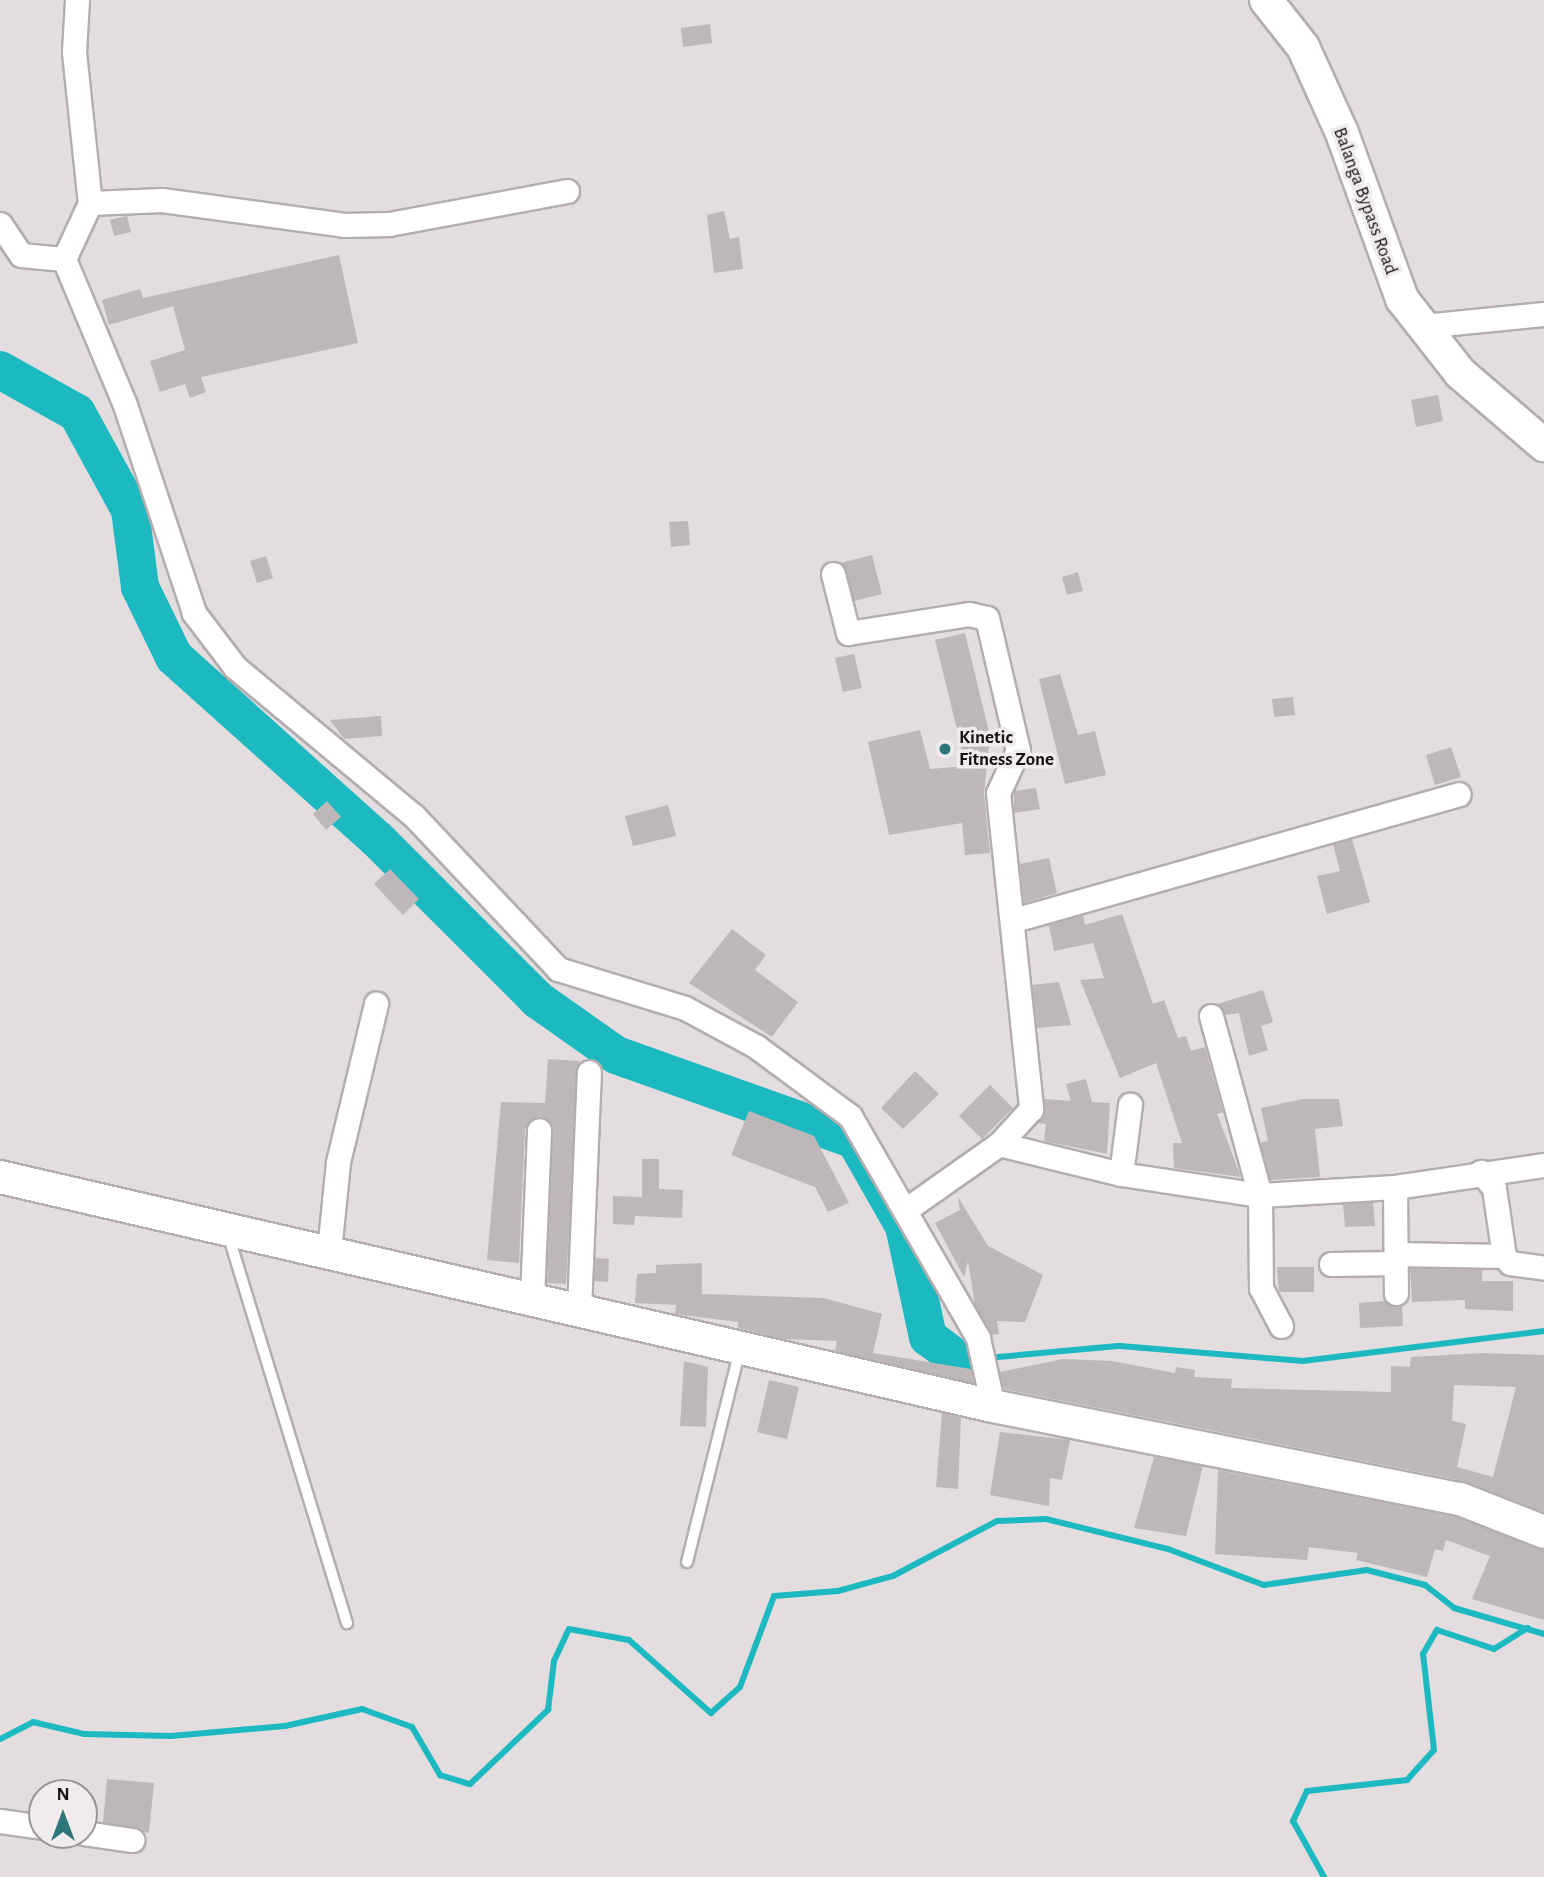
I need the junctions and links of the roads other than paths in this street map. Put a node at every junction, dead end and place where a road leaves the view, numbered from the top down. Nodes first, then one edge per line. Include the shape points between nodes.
1 (77, 0) edge
2 (1266, 0) edge
3 (567, 191) dead end
4 (90, 203) junction
5 (0, 224) edge
6 (64, 259) junction
7 (1544, 314) edge
8 (1423, 326) junction
9 (1544, 445) edge
10 (833, 574) dead end
11 (1458, 794) dead end
12 (1014, 920) junction
13 (376, 1004) dead end
14 (1210, 1016) dead end
15 (589, 1072) dead end
16 (1130, 1105) dead end
17 (539, 1130) dead end
18 (999, 1144) junction
19 (1544, 1165) edge
20 (1481, 1172) junction
21 (1121, 1174) junction
22 (0, 1177) edge
23 (1395, 1188) junction
24 (1260, 1195) junction
25 (907, 1209) junction
26 (226, 1228) junction
27 (329, 1251) junction
28 (1504, 1256) junction
29 (1396, 1259) junction
30 (1331, 1264) dead end
31 (1544, 1268) edge
32 (1396, 1293) dead end
33 (533, 1298) junction
34 (579, 1309) junction
35 (1281, 1326) dead end
36 (741, 1347) junction
37 (991, 1392) junction
38 (1544, 1531) edge
39 (688, 1562) dead end
40 (347, 1623) dead end
41 (0, 1821) edge
42 (28, 1825) edge
43 (98, 1835) edge
44 (132, 1840) dead end

1 - 4 street via 74,52
2 - 8 street, Balanga Bypass Road via 1303,47 1342,133 1397,287
3 - 4 street via 389,225 344,225 162,200
4 - 6 street
5 - 6 street via 21,255
6 - 25 street via 125,405 194,612 235,667 414,816 558,969 685,1008 757,1047 850,1116
7 - 8 street
8 - 9 street, Balanga Bypass Road via 1460,373
10 - 12 street via 848,633 969,614 987,618 1018,750 998,793
11 - 12 street
12 - 18 street via 1033,1095 1026,1119
13 - 27 street via 338,1162
14 - 24 street
15 - 34 street
16 - 21 street
17 - 33 street
18 - 21 street
18 - 25 street
19 - 20 street
20 - 23 street
20 - 28 street via 1494,1188
21 - 24 street
22 - 26 street
23 - 24 street
23 - 29 street
24 - 35 street via 1262,1288
25 - 37 street via 978,1339
26 - 27 street
26 - 40 lane
27 - 33 street
28 - 29 street
28 - 31 street via 1510,1263
29 - 30 street
29 - 32 street
33 - 34 street
34 - 36 street
36 - 37 street
36 - 39 lane
37 - 38 street via 1460,1499
41 - 42 street
43 - 44 street

